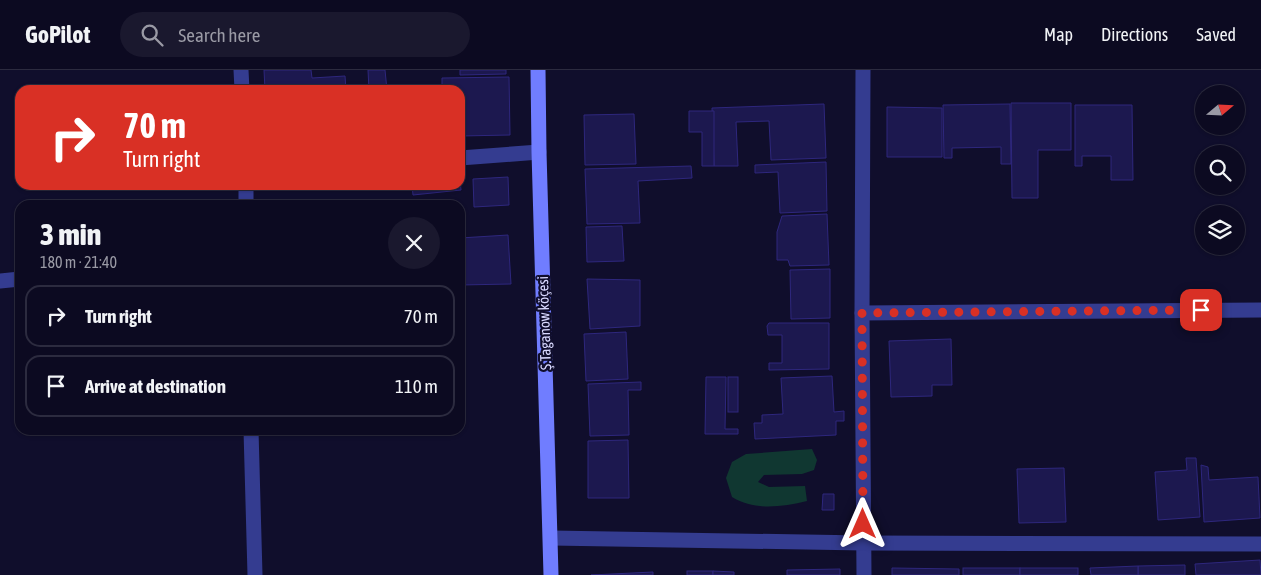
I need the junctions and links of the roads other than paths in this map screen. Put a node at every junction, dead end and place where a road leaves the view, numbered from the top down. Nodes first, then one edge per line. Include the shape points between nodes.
1 (241, 70) edge
2 (538, 70) edge
3 (863, 70) edge
4 (242, 85) edge
5 (539, 152) junction
6 (465, 158) edge
7 (15, 280) edge
8 (0, 281) edge
9 (1261, 310) edge
10 (862, 313) junction
11 (251, 435) edge
12 (550, 538) junction
13 (864, 543) junction
14 (1261, 544) edge
15 (255, 575) edge
16 (551, 575) edge
17 (864, 575) edge

1 - 4 street
2 - 5 street, Ş.Taganow köçesi
3 - 10 street
5 - 6 street
5 - 12 street, Ş.Taganow köçesi
7 - 8 street
9 - 10 street
10 - 13 street
11 - 15 street
12 - 13 street
12 - 16 street, Ş.Taganow köçesi
13 - 14 street
13 - 17 street

